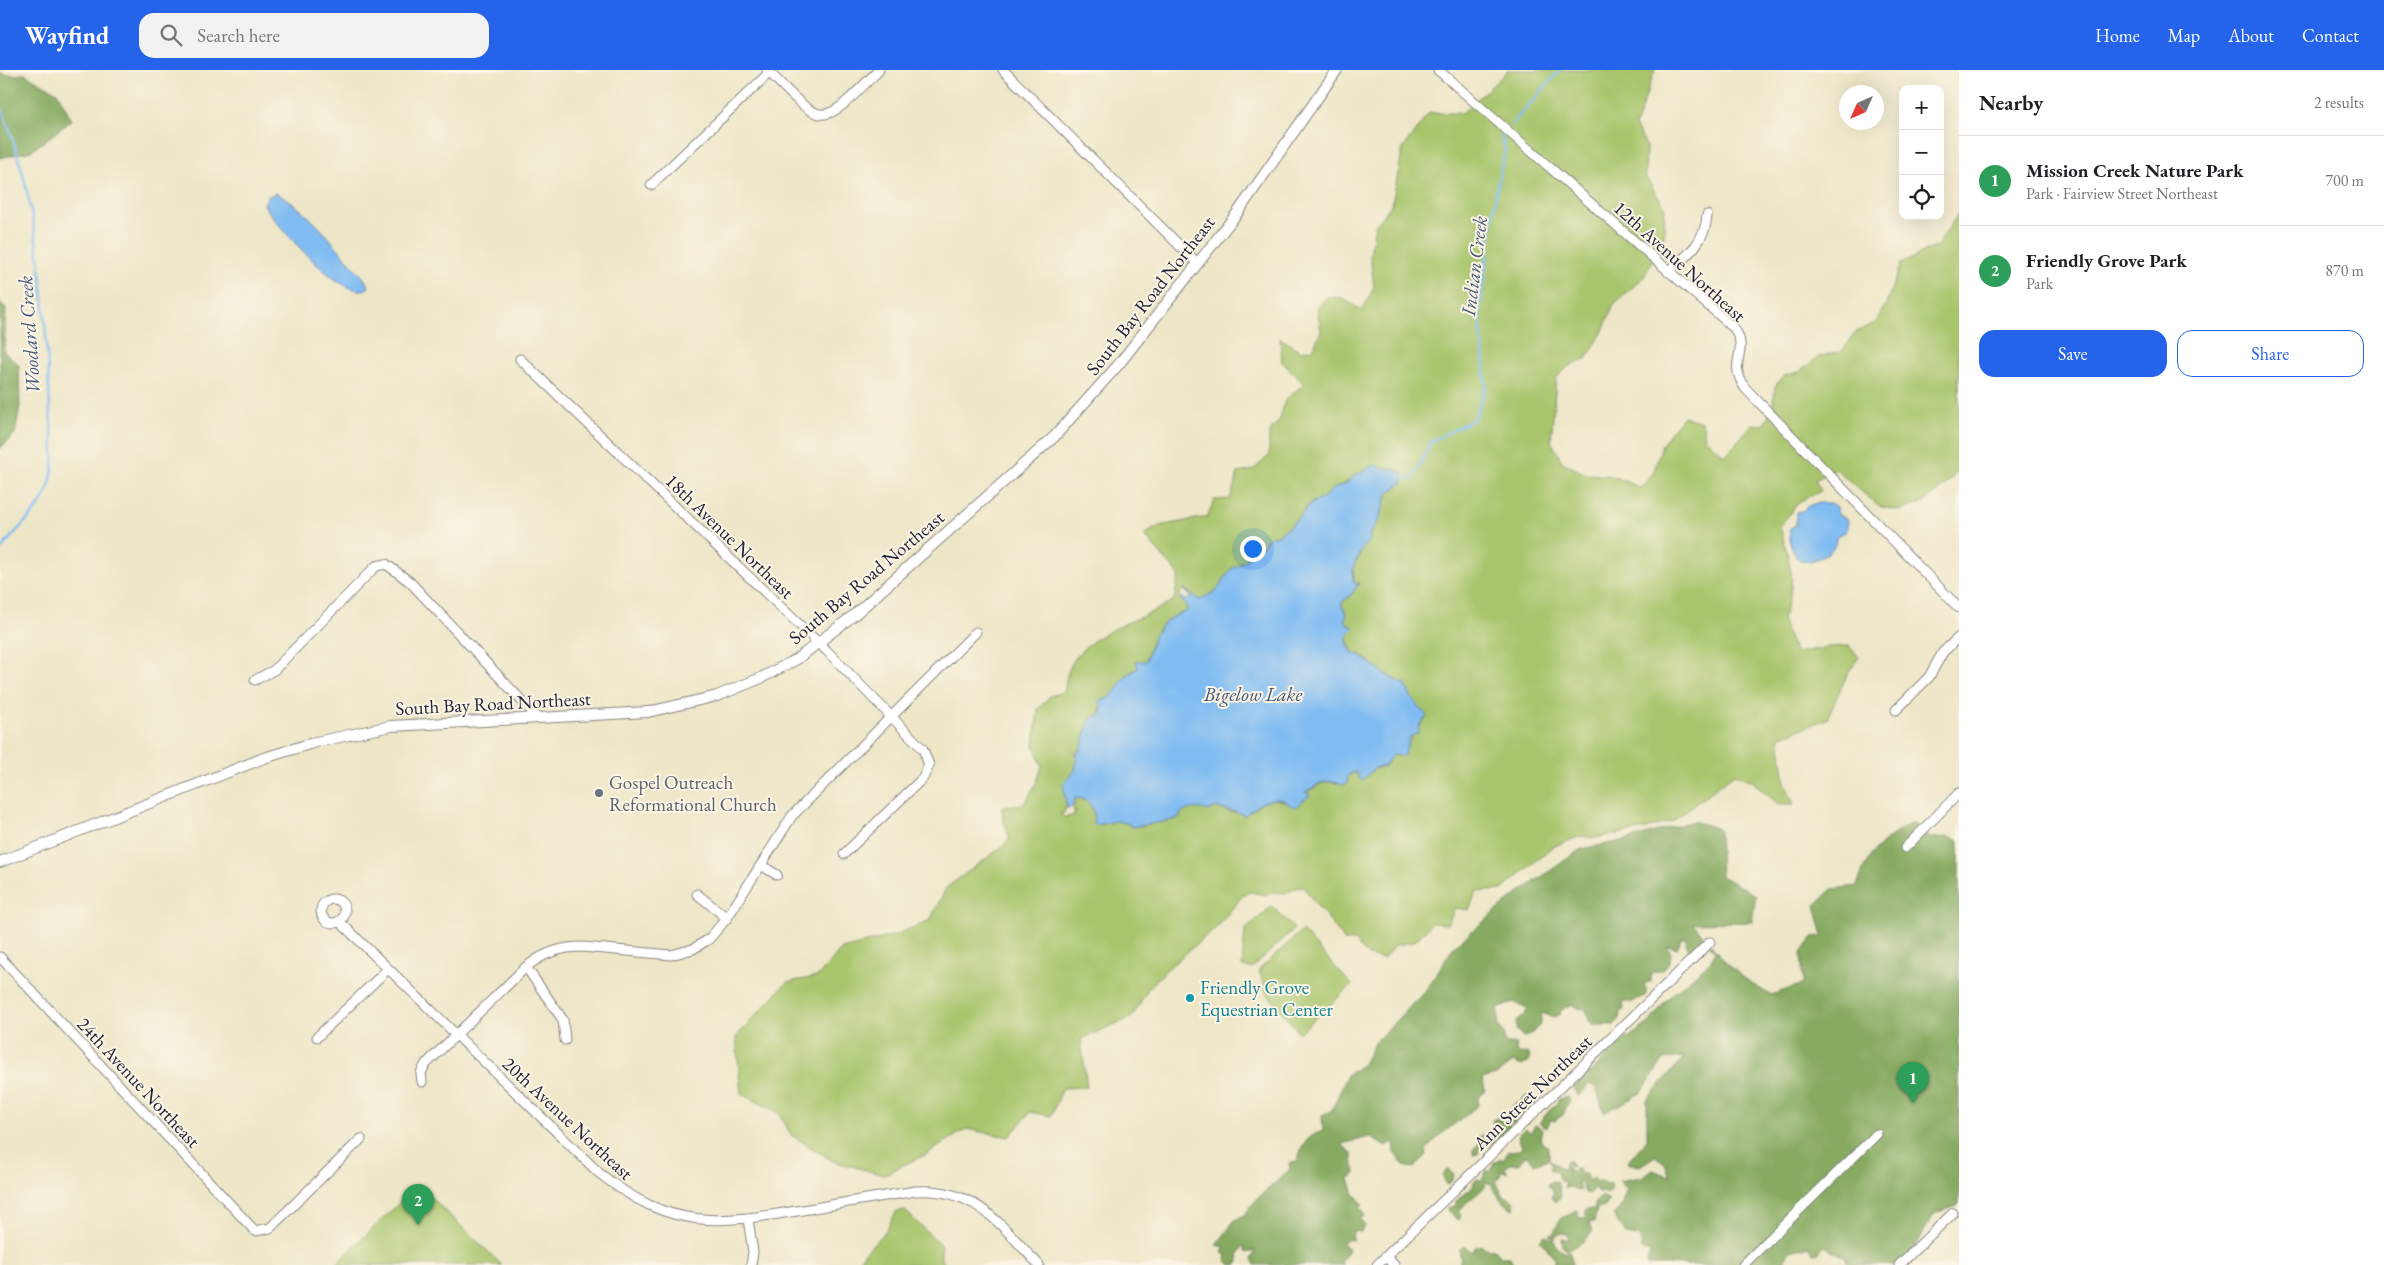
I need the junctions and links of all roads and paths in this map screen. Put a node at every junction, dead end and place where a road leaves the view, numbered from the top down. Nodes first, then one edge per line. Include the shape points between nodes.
1 (879, 70) edge
2 (1003, 70) edge
3 (1337, 70) edge
4 (1438, 70) edge
5 (768, 71) edge
6 (651, 184) dead end
7 (1706, 215) dead end
8 (1198, 264) junction
9 (1668, 272) junction
10 (520, 359) dead end
11 (1959, 608) edge
12 (976, 632) dead end
13 (1959, 637) edge
14 (819, 643) junction
15 (255, 680) dead end
16 (1896, 710) dead end
17 (891, 716) junction
18 (538, 718) junction
19 (1959, 793) edge
20 (1905, 848) dead end
21 (844, 854) dead end
22 (0, 862) edge
23 (761, 865) junction
24 (777, 875) dead end
25 (697, 894) dead end
26 (727, 918) junction
27 (339, 921) dead end
28 (1710, 942) dead end
29 (0, 957) edge
30 (526, 967) junction
31 (387, 970) junction
32 (456, 1035) junction
33 (317, 1037) dead end
34 (566, 1040) dead end
35 (422, 1082) dead end
36 (1877, 1134) dead end
37 (361, 1139) dead end
38 (1954, 1212) dead end
39 (748, 1219) junction
40 (1386, 1257) junction
41 (751, 1265) edge
42 (1039, 1265) edge
43 (1378, 1265) edge
44 (1394, 1265) edge
45 (1743, 1265) edge
46 (1899, 1265) edge

1 - 5 street via 843,107 826,115 808,111
2 - 8 street
3 - 8 street, South Bay Road Northeast via 1264,177
4 - 9 street, 12th Avenue Northeast
5 - 6 street
7 - 9 street via 1705,229 1699,242
8 - 14 street, South Bay Road Northeast via 1119,364 1054,437
9 - 11 street, 12th Avenue Northeast via 1734,328 1741,341 1736,372 1745,388
10 - 14 street, 18th Avenue Northeast
12 - 17 street
13 - 16 street via 1944,652 1929,677
14 - 17 street, 18th Avenue Northeast
14 - 18 street, South Bay Road Northeast via 761,678 693,703 648,712
15 - 18 street via 274,670 376,566 386,564 410,582
17 - 21 street, 18th Avenue Northeast via 923,749 928,771
17 - 23 street via 792,816
18 - 22 street, South Bay Road Northeast via 390,726 316,742 256,762
19 - 20 street
23 - 24 street
23 - 26 street
25 - 26 street
26 - 30 street via 709,939 682,953 570,947 545,953
27 - 31 street, 20th Avenue Northeast
28 - 40 street, Ann Street Northeast
29 - 37 street, 24th Avenue Northeast via 255,1230 270,1228
30 - 32 street
30 - 34 street via 563,1020
31 - 32 street, 20th Avenue Northeast
31 - 33 street
32 - 35 street via 425,1065 421,1073
32 - 39 street, 20th Avenue Northeast via 620,1190 650,1206 685,1217 725,1221
36 - 45 street
38 - 46 street
39 - 41 street via 753,1252
39 - 42 street, 20th Avenue Northeast via 916,1191 944,1191 980,1207
40 - 43 street, Ann Street Northeast
40 - 44 street

